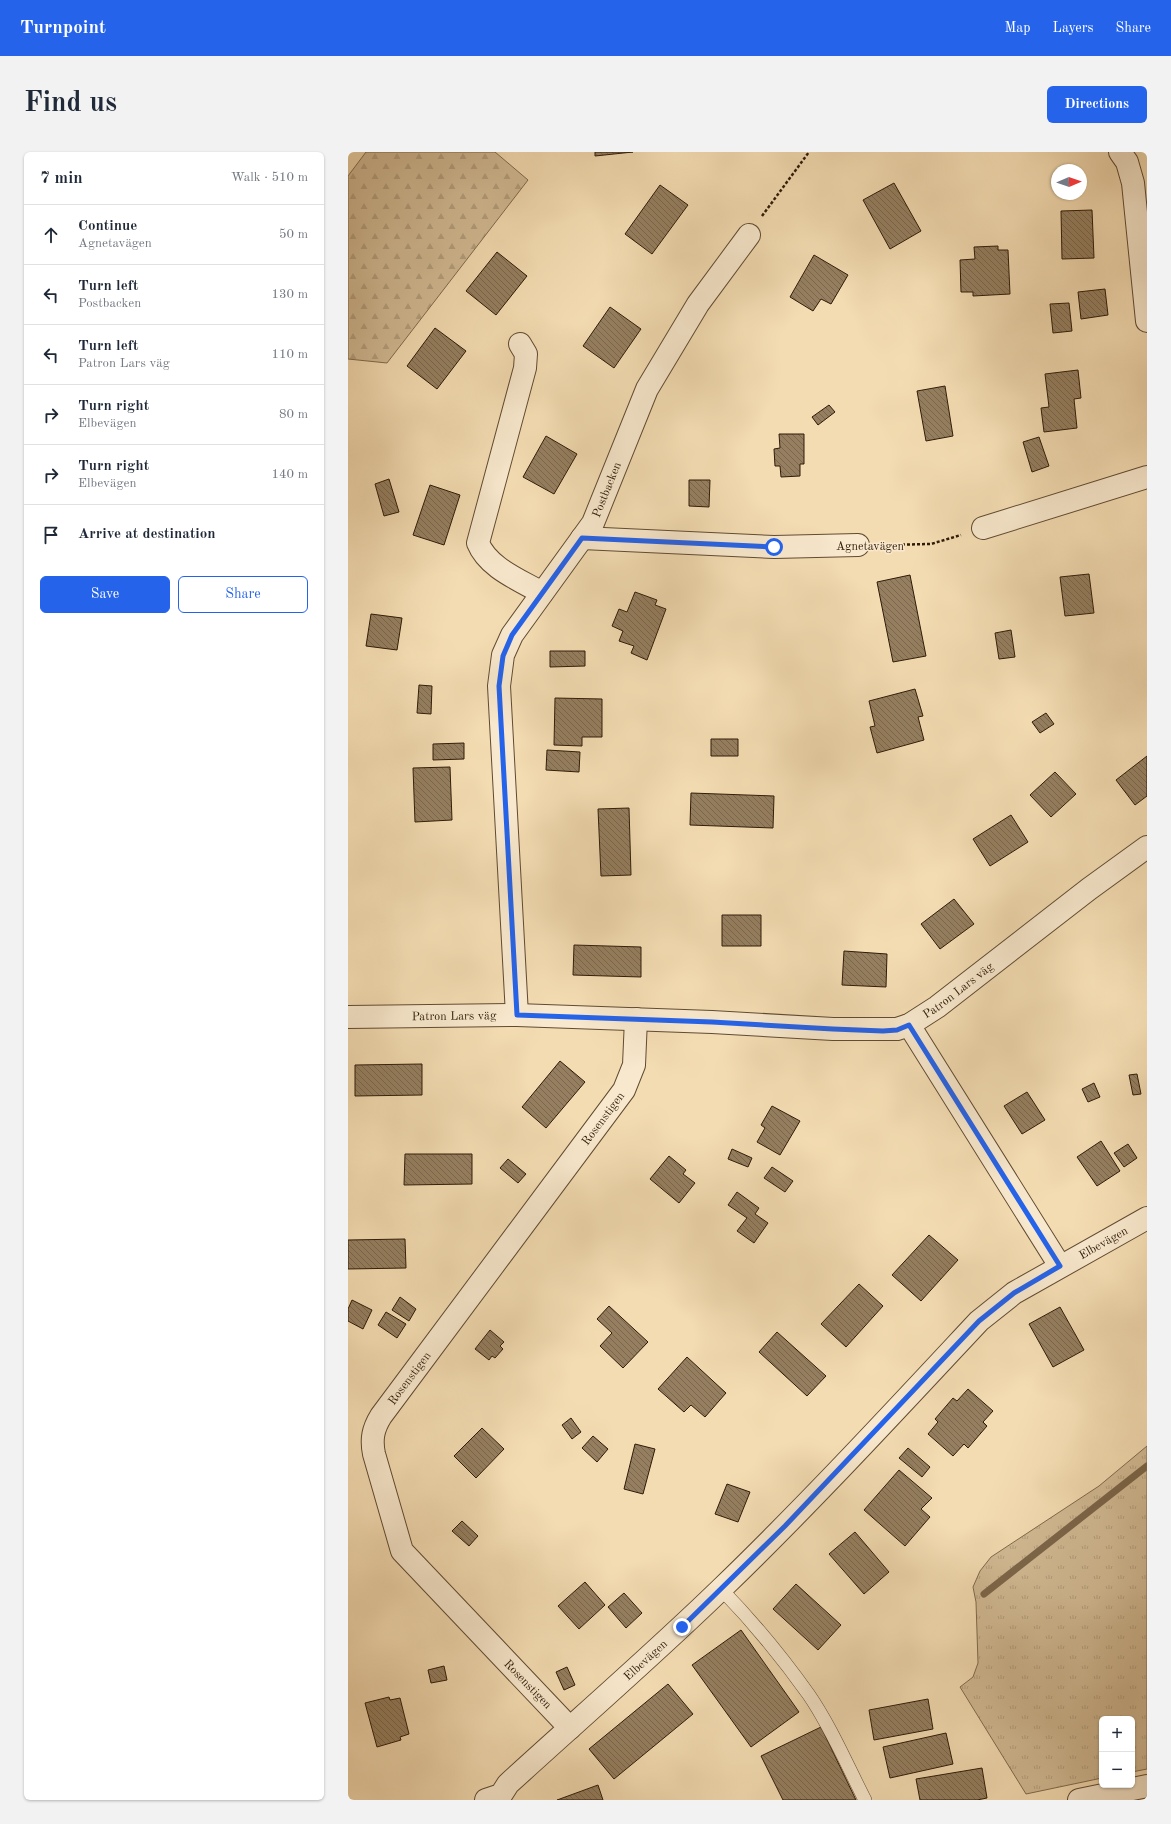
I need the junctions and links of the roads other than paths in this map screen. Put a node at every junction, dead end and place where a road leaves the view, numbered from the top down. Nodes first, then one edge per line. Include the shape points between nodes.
1 (1120, 152) edge
2 (749, 235) dead end
3 (1147, 322) edge
4 (520, 344) dead end
5 (1147, 477) edge
6 (983, 528) road end
7 (582, 538) junction
8 (858, 545) road end
9 (542, 593) junction
10 (1147, 847) edge
11 (517, 1015) junction
12 (348, 1017) edge
13 (636, 1019) junction
14 (909, 1025) junction
15 (1147, 1218) edge
16 (1060, 1266) junction
17 (721, 1589) junction
18 (570, 1728) junction
19 (1147, 1786) edge
20 (497, 1798) edge
21 (865, 1800) edge
22 (1079, 1800) edge

1 - 3 street via 1127,162 1133,183
2 - 7 street, Postbacken via 698,304 647,389 600,508
4 - 9 street via 526,354 525,368 478,543 482,554 495,565
5 - 6 street
7 - 8 street, Agnetavägen via 774,547
7 - 9 street, Postbacken
9 - 11 street, Postbacken via 512,635 503,656 500,675
10 - 14 street, Patron Lars väg via 937,1007
11 - 12 street, Patron Lars väg
11 - 13 street, Patron Lars väg
13 - 14 street, Patron Lars väg via 883,1031 897,1030
13 - 18 street, Rosenstigen via 634,1065 624,1090 381,1416 372,1434 374,1454 402,1551
14 - 16 street
15 - 16 street, Elbevägen
16 - 17 street, Elbevägen via 1014,1293 979,1321 785,1526
17 - 18 street, Elbevägen via 631,1675
17 - 21 lane via 754,1623 809,1696
18 - 20 street, Elbevägen via 508,1784
19 - 22 street

